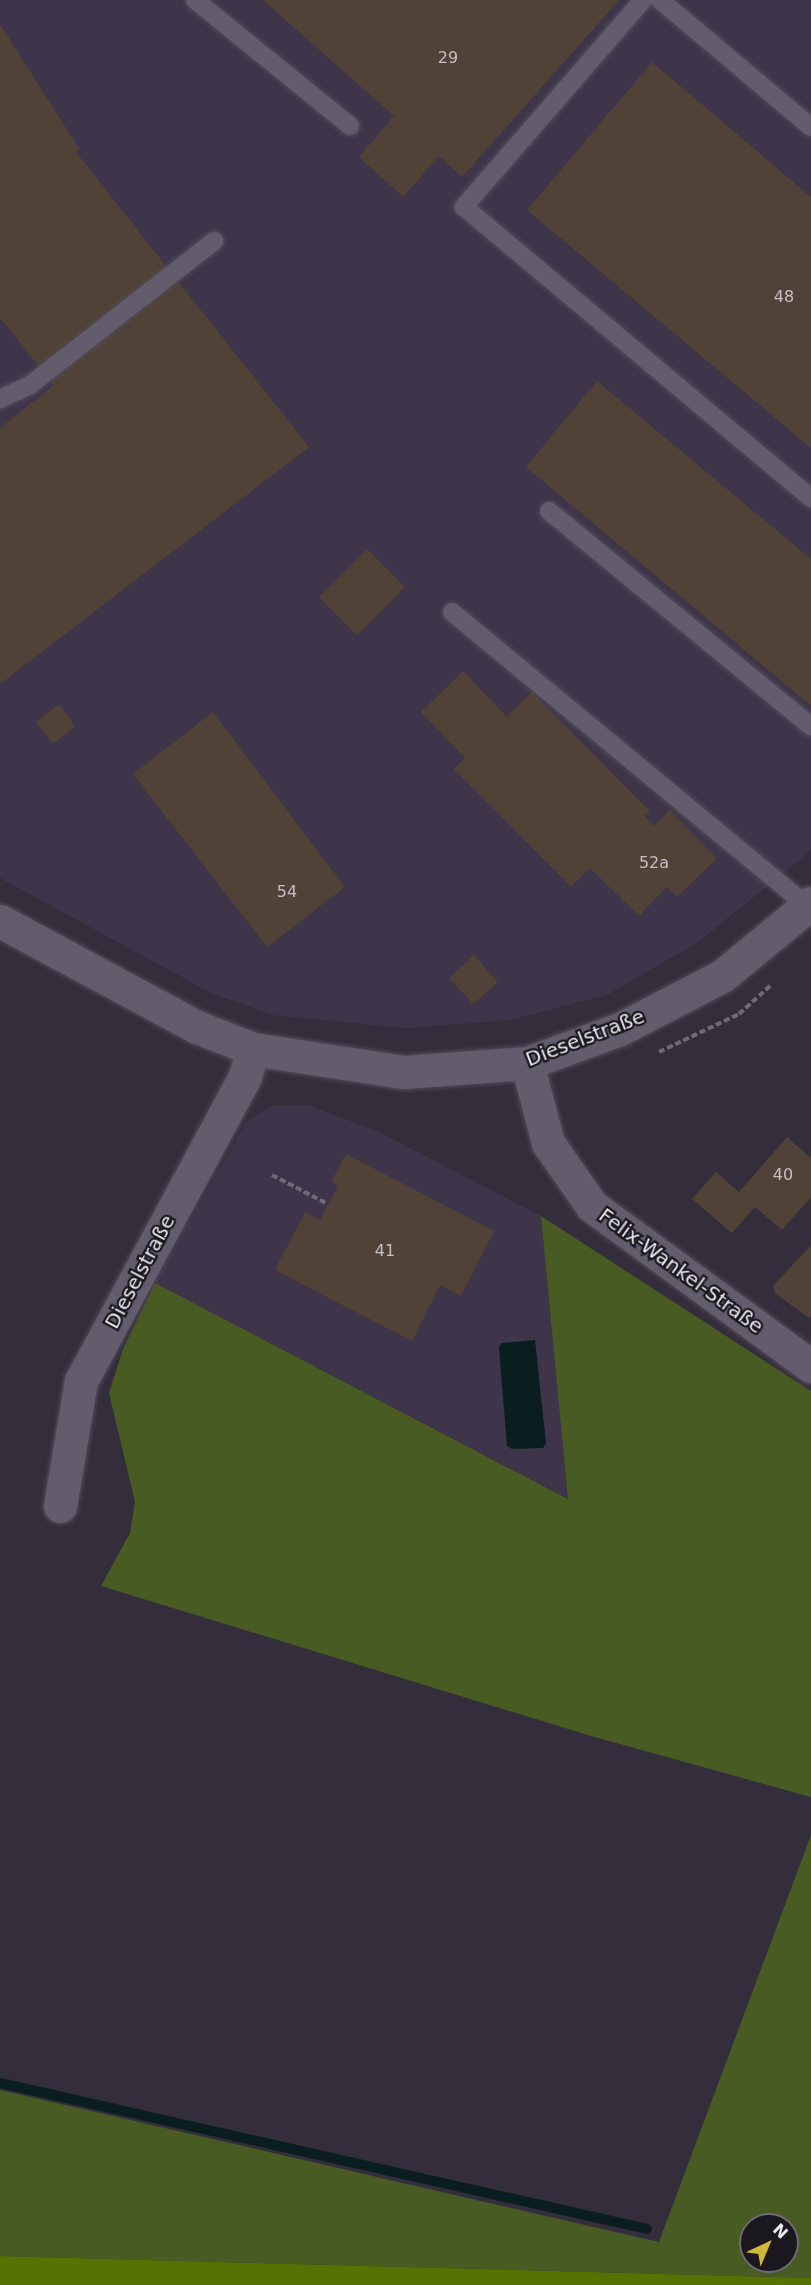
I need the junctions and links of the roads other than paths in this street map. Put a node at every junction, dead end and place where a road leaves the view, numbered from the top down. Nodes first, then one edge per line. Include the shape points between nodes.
1 (195, 0) edge
2 (643, 0) edge
3 (660, 0) edge
4 (350, 126) dead end
5 (811, 127) edge
6 (214, 241) dead end
7 (0, 399) edge
8 (811, 498) edge
9 (549, 511) dead end
10 (452, 612) dead end
11 (811, 726) edge
12 (810, 905) edge
13 (0, 921) edge
14 (253, 1049) junction
15 (527, 1063) junction
16 (811, 1366) edge
17 (60, 1506) dead end

1 - 4 lane
2 - 8 lane via 464,207
3 - 5 lane
6 - 7 lane via 30,385
9 - 11 lane
10 - 12 lane
12 - 15 street, Dieselstraße via 722,976 620,1029
13 - 14 street, Dieselstraße via 196,1027
14 - 15 street, Dieselstraße via 404,1072
14 - 17 street, Dieselstraße via 240,1086 81,1381
15 - 16 street, Felix-Wankel-Straße via 549,1143 592,1206

